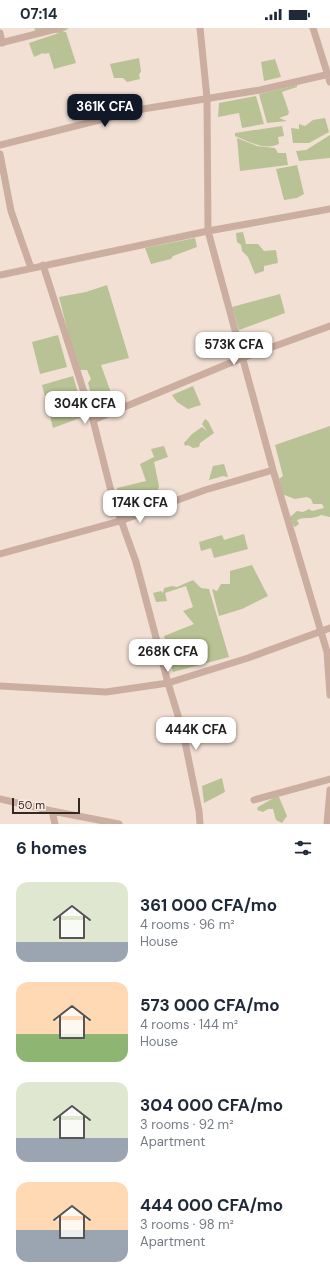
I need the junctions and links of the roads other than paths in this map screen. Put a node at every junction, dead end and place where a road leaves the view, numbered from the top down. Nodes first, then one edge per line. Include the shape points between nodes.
1 (60, 28) edge
2 (200, 28) edge
3 (313, 28) edge
4 (0, 34) edge
5 (1, 43) edge
6 (329, 74) edge
7 (330, 82) edge
8 (207, 98) junction
9 (0, 145) edge
10 (0, 154) edge
11 (330, 209) edge
12 (208, 231) junction
13 (43, 265) junction
14 (31, 268) junction
15 (0, 275) edge
16 (330, 326) edge
17 (242, 358) junction
18 (93, 420) junction
19 (273, 470) junction
20 (120, 521) junction
21 (0, 554) edge
22 (330, 628) edge
23 (321, 632) junction
24 (168, 683) junction
25 (0, 686) edge
26 (330, 695) edge
27 (330, 779) edge
28 (330, 790) edge
29 (0, 799) edge
30 (254, 800) dead end
31 (52, 811) junction
32 (55, 824) edge
33 (119, 824) edge
34 (200, 824) edge
35 (327, 824) edge

1 - 5 street
2 - 8 street
3 - 6 street
4 - 5 street
6 - 7 street
6 - 8 street via 260,90
8 - 9 street via 143,109
8 - 12 street
10 - 14 street via 11,211
11 - 12 street
12 - 13 street
12 - 17 street
13 - 14 street
13 - 18 street
14 - 15 street
16 - 17 street
17 - 18 street
17 - 19 street
18 - 20 street
19 - 20 street via 205,490
19 - 23 street
20 - 21 street
20 - 24 street via 136,562
22 - 23 street
23 - 24 street
23 - 26 street via 327,652
24 - 25 street via 106,692
24 - 34 street via 183,732
27 - 30 street
28 - 35 street
29 - 31 street
31 - 32 street
31 - 33 street

